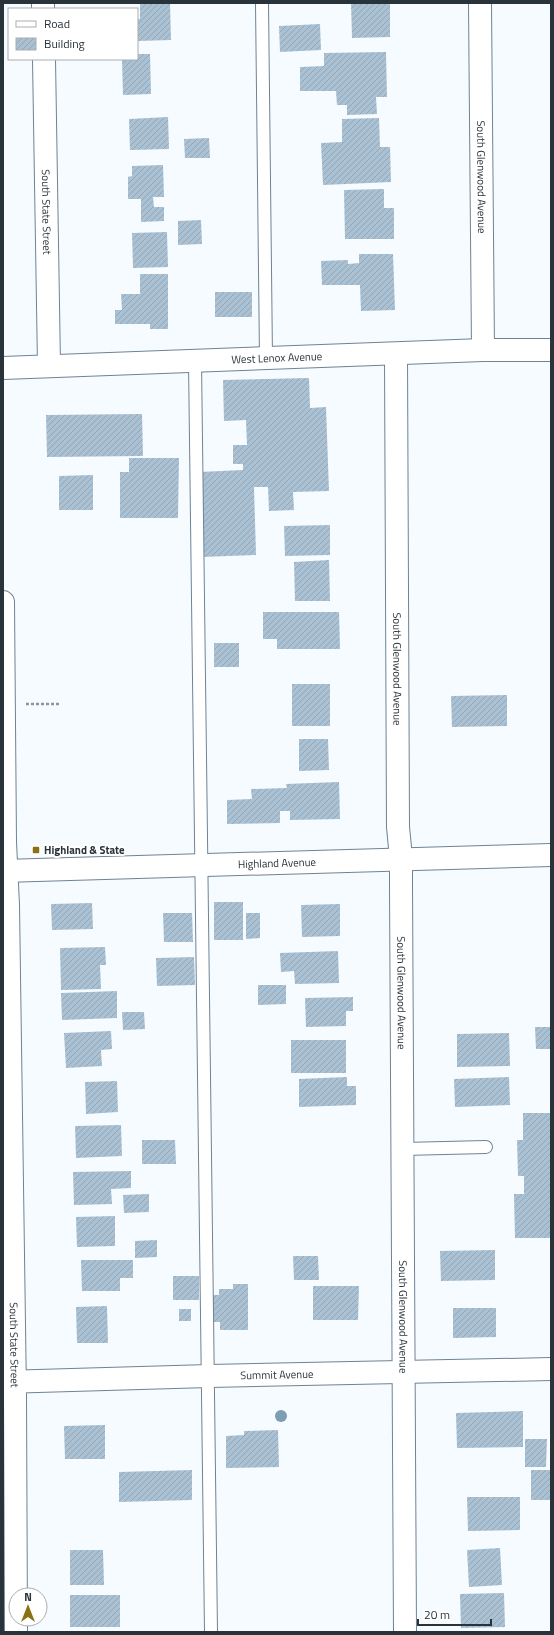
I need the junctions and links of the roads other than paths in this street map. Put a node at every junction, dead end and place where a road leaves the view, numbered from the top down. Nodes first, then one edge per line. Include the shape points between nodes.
1 (262, 3) edge
2 (480, 3) edge
3 (44, 60) edge
4 (483, 350) junction
5 (551, 350) edge
6 (396, 354) junction
7 (266, 358) junction
8 (195, 361) junction
9 (48, 366) junction
10 (3, 368) edge
11 (3, 602) edge
12 (551, 855) edge
13 (401, 858) junction
14 (202, 864) junction
15 (5, 871) edge
16 (486, 1147) dead end
17 (403, 1149) junction
18 (551, 1369) edge
19 (404, 1372) junction
20 (209, 1376) junction
21 (8, 1382) edge
22 (16, 1632) edge
23 (211, 1632) edge
24 (406, 1632) edge

1 - 7 lane
2 - 4 street, South Glenwood Avenue
3 - 9 street, South State Street
4 - 5 street, West Lenox Avenue
4 - 6 street, West Lenox Avenue
6 - 7 street, West Lenox Avenue
6 - 13 street, South Glenwood Avenue via 398,827
7 - 8 street, West Lenox Avenue
8 - 9 street, West Lenox Avenue
8 - 14 lane
9 - 10 street, West Lenox Avenue
11 - 15 street, South State Street
12 - 13 street, Highland Avenue
13 - 14 street, Highland Avenue
13 - 17 street, South Glenwood Avenue
14 - 15 street, Highland Avenue
14 - 20 lane
15 - 21 street, South State Street
16 - 17 lane
17 - 19 street, South Glenwood Avenue
18 - 19 street, Summit Avenue
19 - 20 street, Summit Avenue
19 - 24 street, South Glenwood Avenue
20 - 21 street, Summit Avenue
20 - 23 lane
21 - 22 street, South State Street via 15,1395

